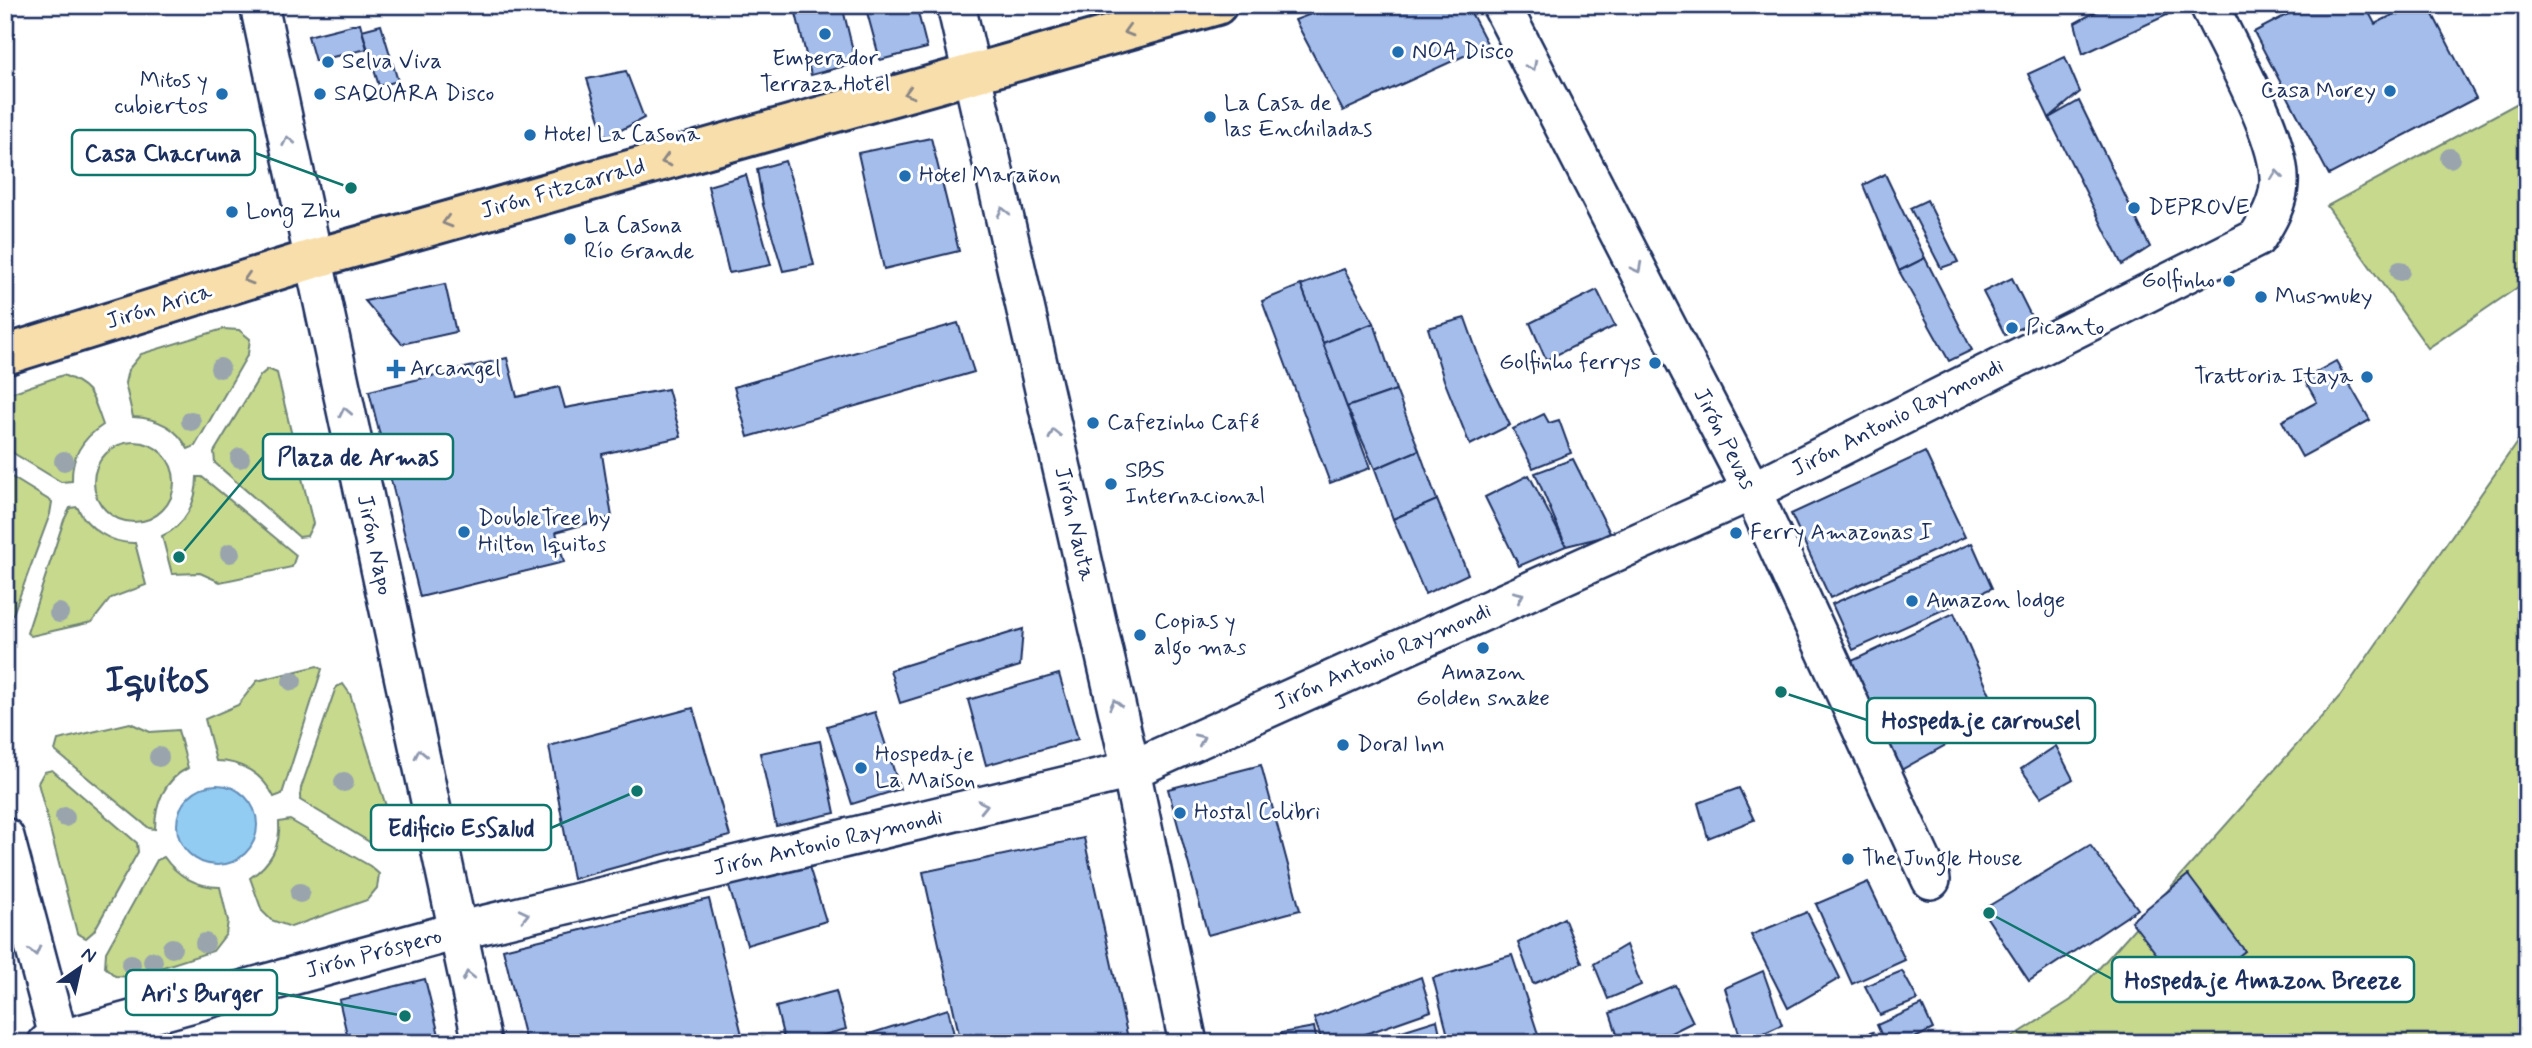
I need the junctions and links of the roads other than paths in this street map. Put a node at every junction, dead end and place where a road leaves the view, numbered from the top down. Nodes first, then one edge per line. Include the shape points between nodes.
1 (259, 5) edge
2 (957, 5) edge
3 (1217, 5) edge
4 (1501, 5) edge
5 (2209, 5) edge
6 (972, 75) junction
7 (313, 259) junction
8 (5, 355) edge
9 (1752, 491) junction
10 (1130, 770) junction
11 (5, 837) edge
12 (1931, 880) dead end
13 (457, 931) junction
14 (56, 1042) edge
15 (482, 1043) edge
16 (1188, 1043) edge

7 -> 1 street, Jirón Napo
2 - 6 street, Jirón Nauta
3 -> 6 main road, Jirón Fitzcarrald
4 -> 9 street, Jirón Pevas
9 -> 5 street, Jirón Antonio Raymondi via 2258,239 2273,210 2279,183 2271,136
6 -> 7 main road, Jirón Fitzcarrald
10 -> 6 street, Jirón Nauta
7 -> 8 main road, Jirón Arica
13 -> 7 street, Jirón Napo
10 -> 9 street, Jirón Antonio Raymondi
9 - 12 street, Jirón Pevas
13 -> 10 street, Jirón Antonio Raymondi
10 - 16 street, Jirón Nauta
11 -> 14 street
13 - 14 street, Jirón Próspero
15 -> 13 street, Jirón Napo

